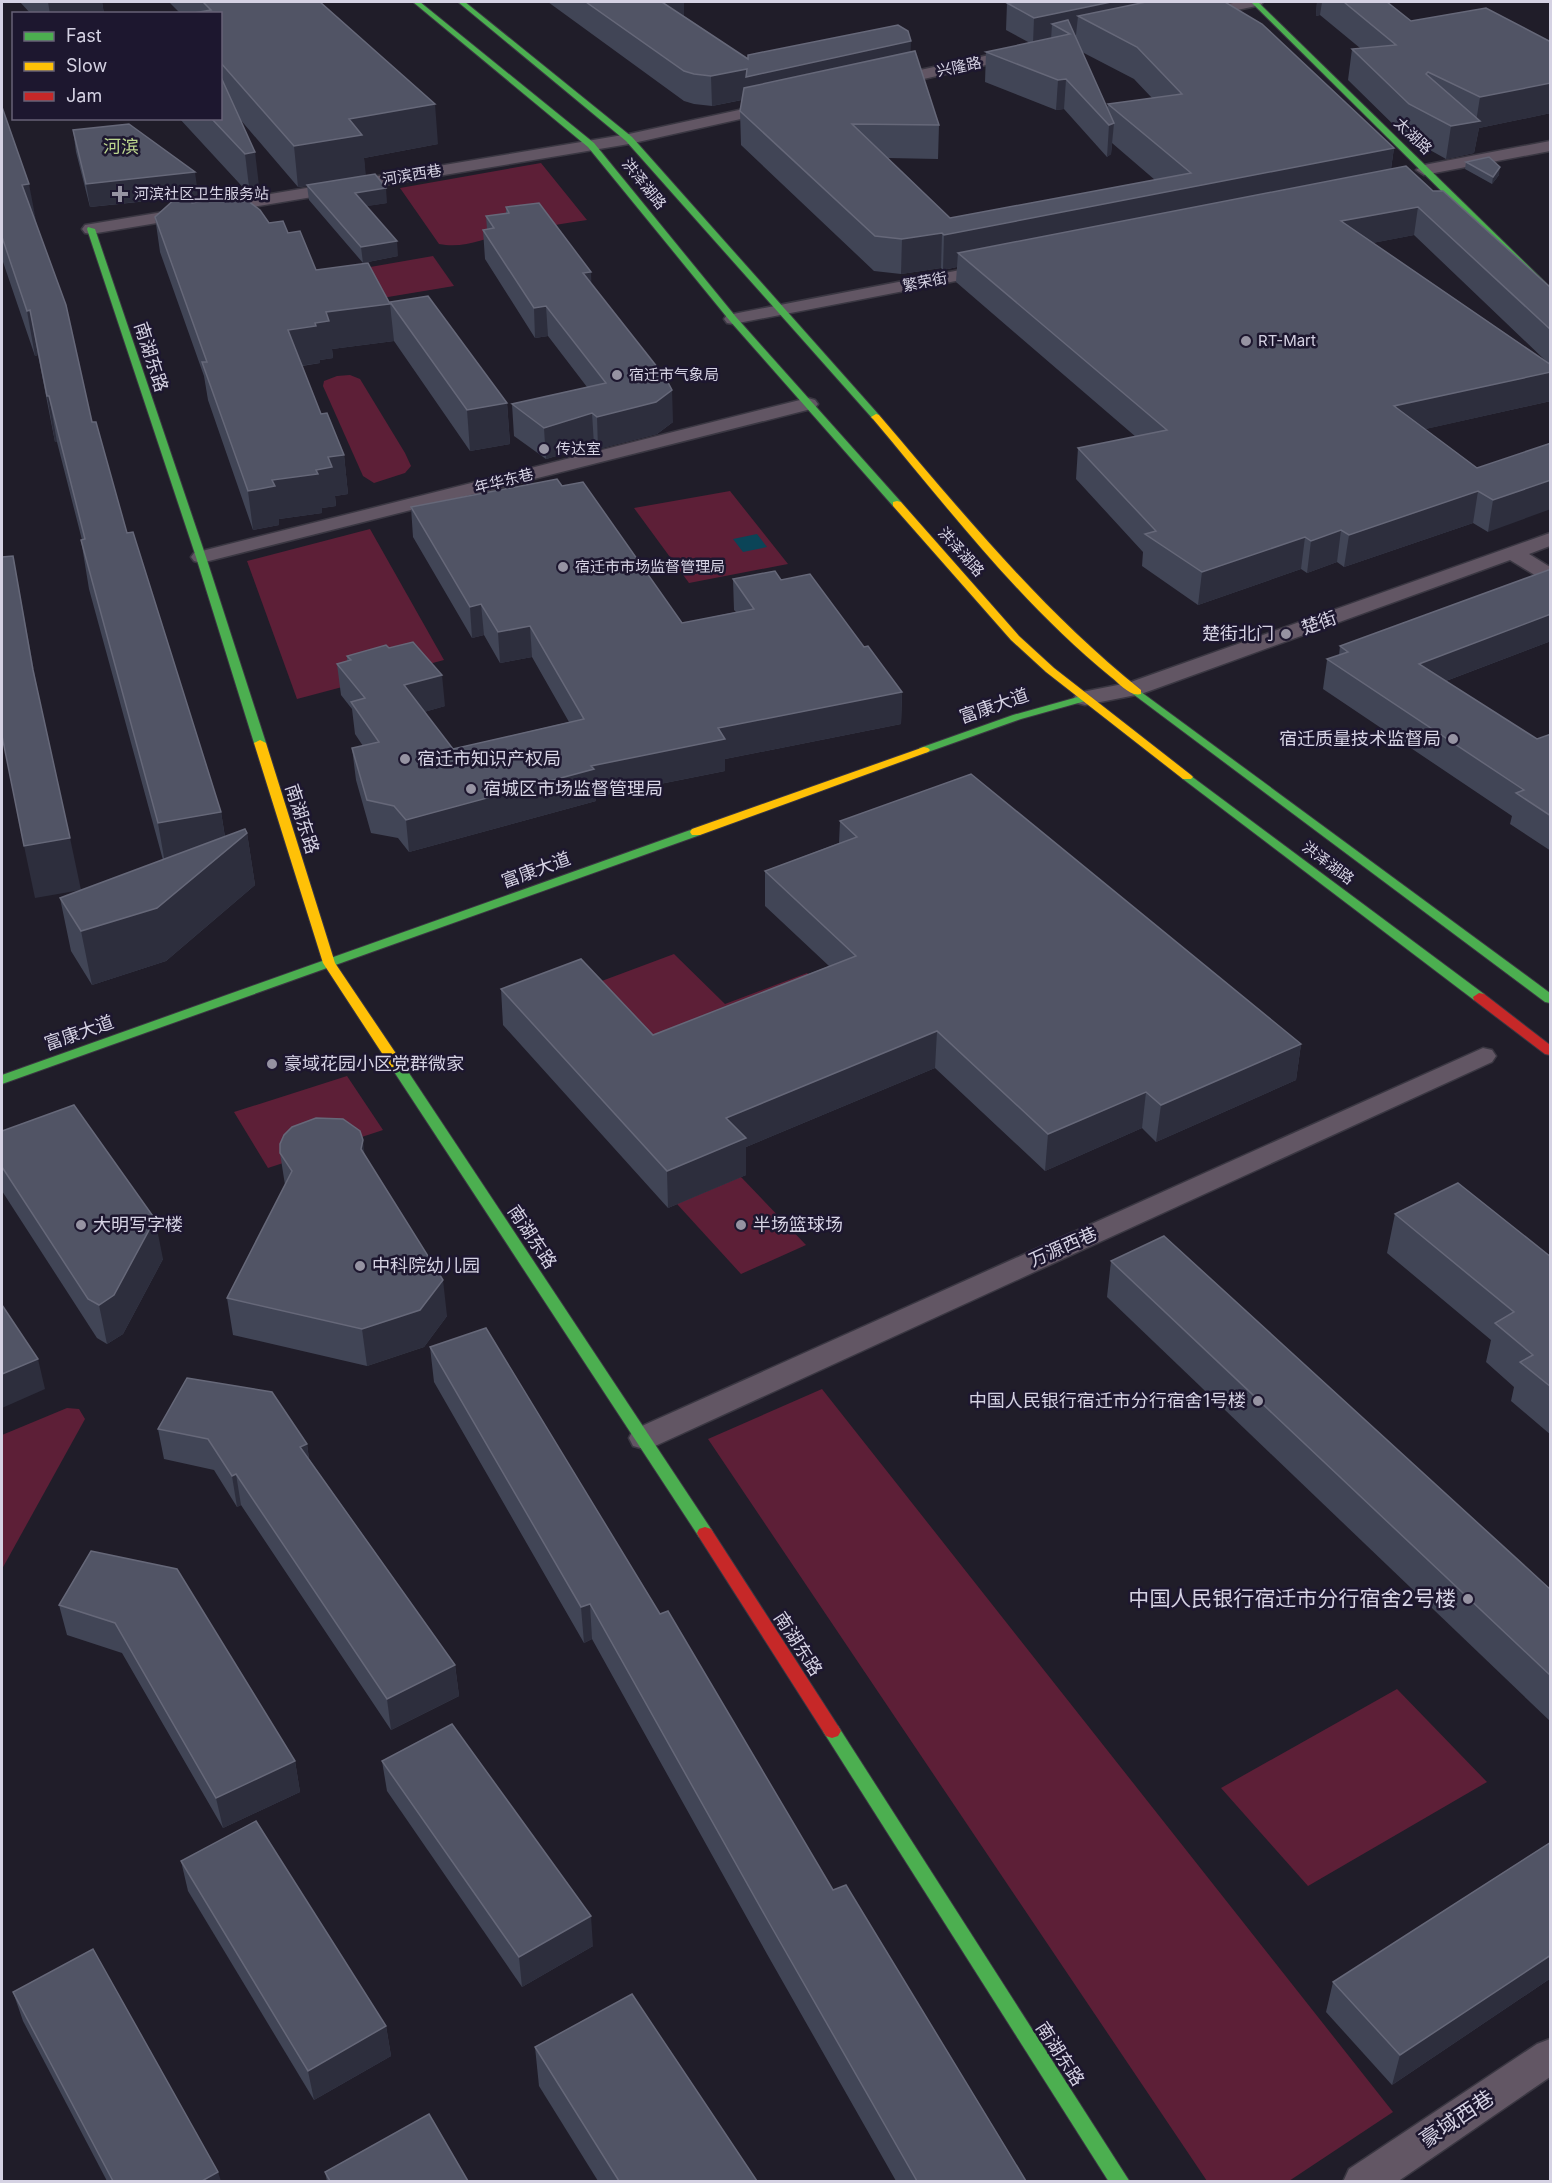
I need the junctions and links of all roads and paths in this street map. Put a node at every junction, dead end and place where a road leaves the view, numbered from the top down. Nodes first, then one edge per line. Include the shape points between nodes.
1 (416, 2) edge
2 (461, 2) edge
3 (1255, 2) edge
4 (1184, 17) edge
5 (1033, 50) edge
6 (872, 86) edge
7 (790, 104) edge
8 (629, 139) junction
9 (591, 145) junction
10 (1551, 146) edge
11 (1430, 175) junction
12 (1412, 185) edge
13 (91, 229) joint
14 (1010, 265) edge
15 (1551, 291) edge
16 (783, 310) junction
17 (733, 319) junction
18 (808, 404) junction
19 (1551, 539) edge
20 (1513, 553) junction
21 (201, 557) junction
22 (1551, 576) edge
23 (1133, 689) junction
24 (1085, 698) junction
25 (329, 963) junction
26 (1551, 999) edge
27 (1551, 1051) edge
28 (1483, 1056) dead end
29 (2, 1080) edge
30 (644, 1438) junction
31 (1551, 2056) edge
32 (1120, 2181) edge
33 (1363, 2181) edge

1 - 9 main road, 洪泽湖路
2 - 8 main road, 洪泽湖路
3 - 4 street
3 - 11 main road, 太湖路
5 - 6 street, 兴隆路
7 - 8 street
8 - 9 street
8 - 16 main road, 洪泽湖路
9 - 13 street, 河滨西巷
9 - 17 main road, 洪泽湖路
10 - 11 street
11 - 12 street
11 - 15 main road, 太湖路
13 - 21 main road, 南湖东路
14 - 16 street, 繁荣街
16 - 17 street, 繁荣街
16 - 23 main road, 洪泽湖路 via 1028,592 1070,636
17 - 18 main road, 洪泽湖路
18 - 21 street, 年华东巷
18 - 24 main road, 洪泽湖路 via 1016,638
19 - 20 street, 楚街
20 - 22 street
20 - 23 street, 楚街
21 - 25 main road, 南湖东路
23 - 24 street, 楚街
23 - 26 main road, 洪泽湖路
24 - 25 main road, 富康大道 via 1017,717
24 - 27 main road, 洪泽湖路
25 - 29 main road, 富康大道
25 - 30 main road, 南湖东路
28 - 30 street, 万源西巷
30 - 32 main road, 南湖东路
31 - 33 street, 豪域西巷

